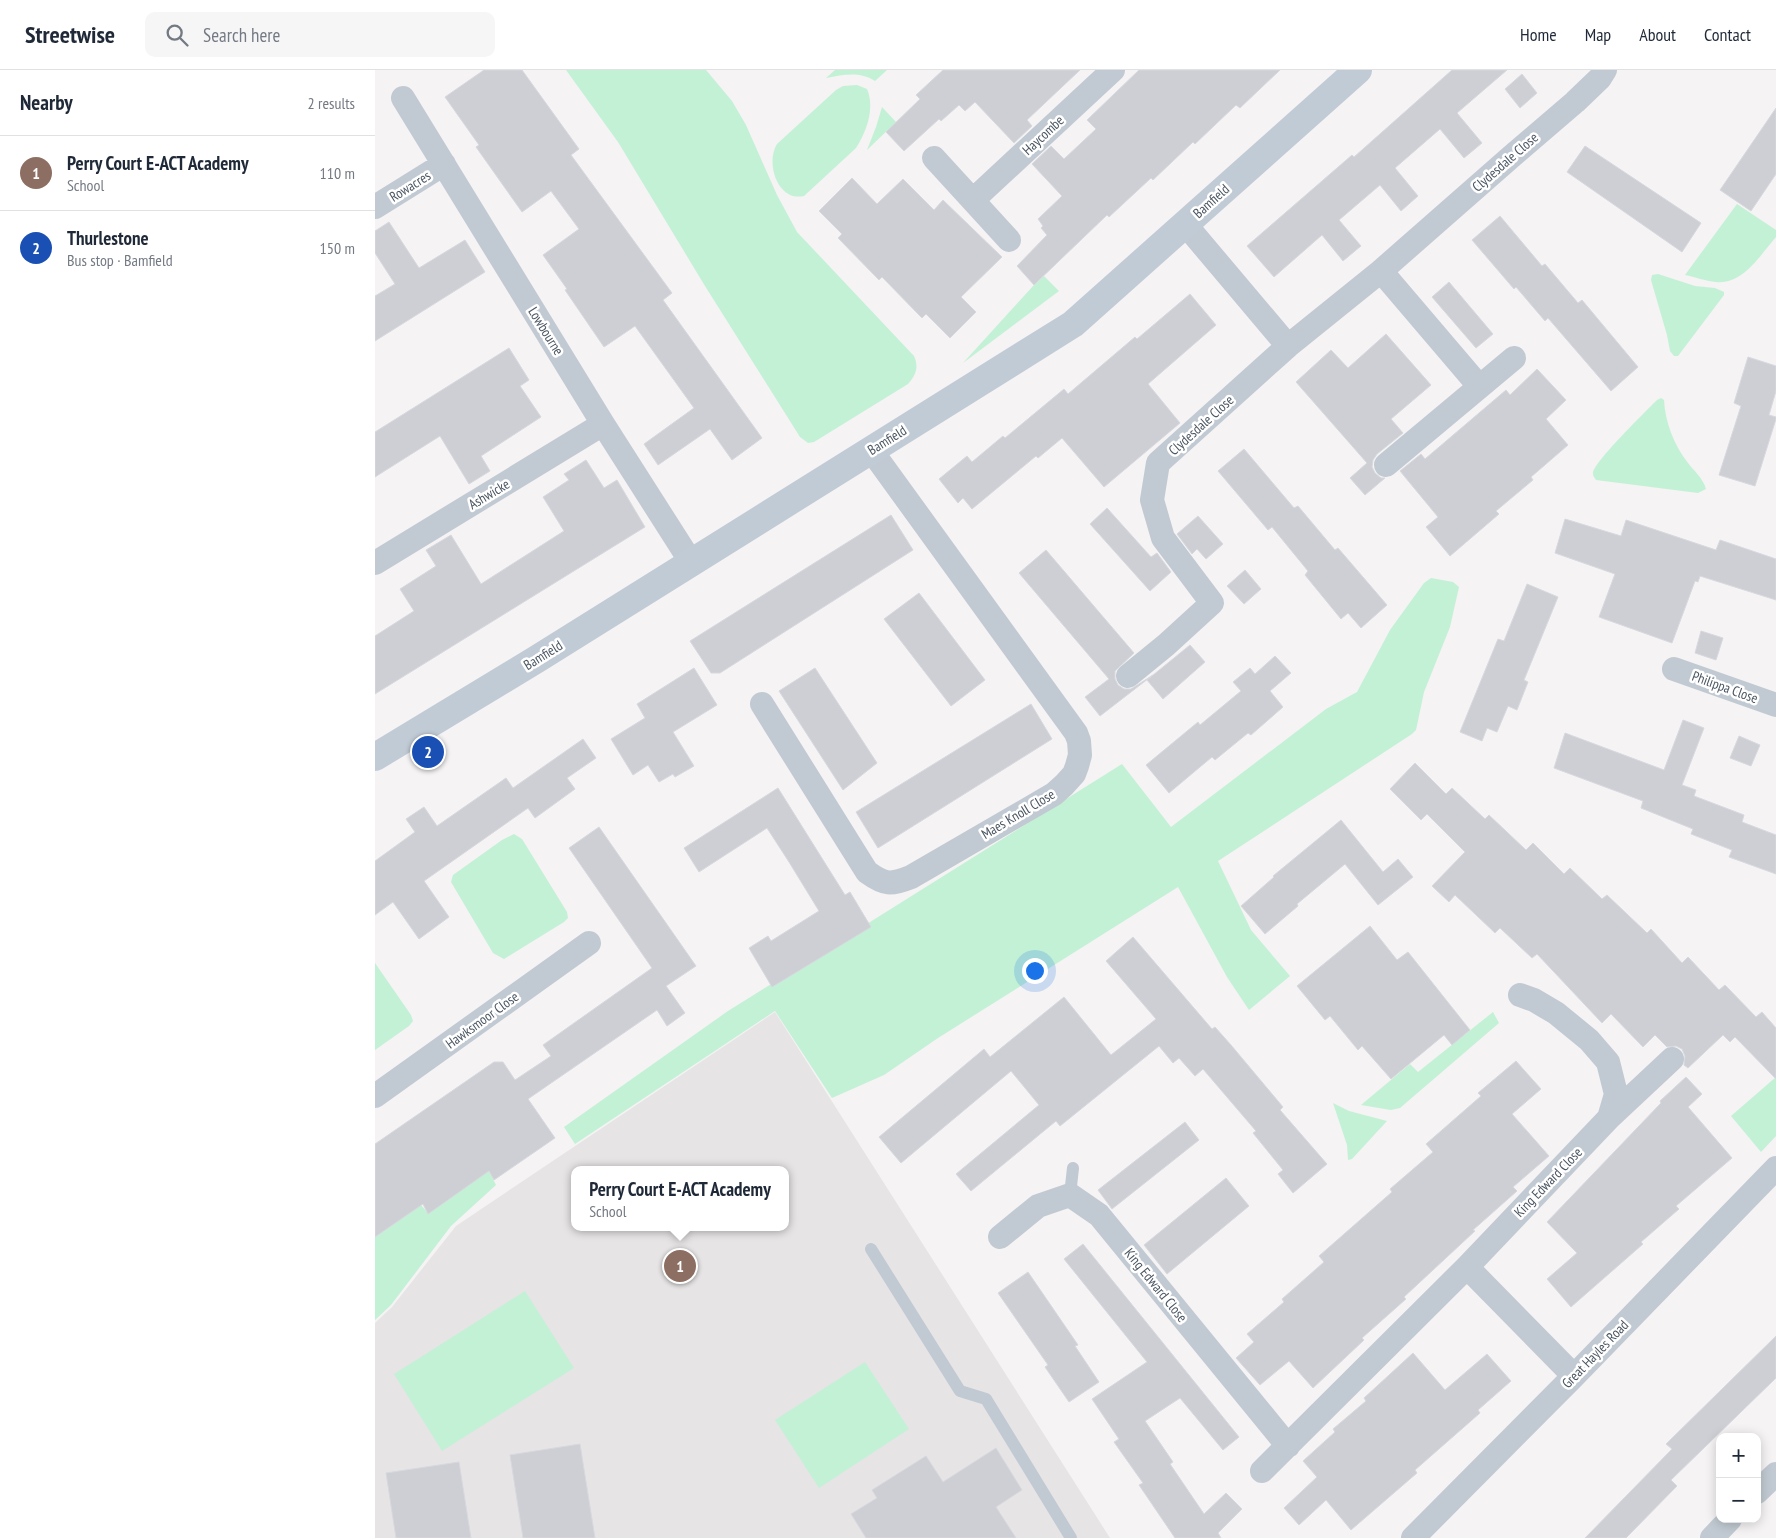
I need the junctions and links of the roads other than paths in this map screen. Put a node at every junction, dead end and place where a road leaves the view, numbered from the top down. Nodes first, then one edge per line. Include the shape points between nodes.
1 (1113, 70) edge
2 (1359, 70) edge
3 (1605, 70) edge
4 (403, 98) dead end
5 (934, 158) dead end
6 (444, 164) junction
7 (973, 200) junction
8 (375, 207) edge
9 (1185, 224) junction
10 (1009, 240) dead end
11 (1381, 271) junction
12 (1288, 346) junction
13 (1514, 358) dead end
14 (1479, 386) junction
15 (603, 424) junction
16 (871, 450) junction
17 (1386, 465) dead end
18 (691, 562) junction
19 (375, 563) edge
20 (1674, 668) dead end
21 (1128, 676) dead end
22 (762, 704) dead end
23 (1776, 706) edge
24 (375, 757) edge
25 (589, 943) dead end
26 (1520, 995) dead end
27 (1672, 1059) dead end
28 (375, 1096) edge
29 (1609, 1118) junction
30 (1073, 1168) dead end
31 (1776, 1168) edge
32 (1070, 1195) junction
33 (1000, 1237) dead end
34 (871, 1249) dead end
35 (1467, 1266) junction
36 (1574, 1376) junction
37 (1288, 1446) junction
38 (1262, 1471) dead end
39 (1776, 1474) edge
40 (1761, 1488) edge
41 (1727, 1523) edge
42 (1071, 1538) edge
43 (1413, 1538) edge
44 (1712, 1538) edge

1 - 7 street, Haycombe
2 - 9 street, Bamfield
3 - 11 street, Clydesdale Close via 1575,102
4 - 6 street, Lowbourne
5 - 7 street
6 - 8 street, Rowacres
6 - 15 street, Lowbourne
7 - 10 street
9 - 12 street
9 - 16 street, Bamfield via 1073,324
11 - 12 street, Clydesdale Close
11 - 14 street
12 - 21 street, Clydesdale Close via 1158,463 1152,500 1163,538 1213,603
13 - 14 street
14 - 17 street
15 - 18 street, Lowbourne
15 - 19 street, Ashwicke
16 - 18 street, Bamfield
16 - 22 street, Maes Knoll Close via 1076,733 1080,755 1074,774 1054,794 911,877 884,883 867,872
18 - 24 street, Bamfield
20 - 23 street, Philippa Close
25 - 28 street, Hawksmoor Close
26 - 29 street, King Edward Close via 1556,1012 1589,1040 1608,1062 1616,1094
27 - 29 street, King Edward Close
29 - 35 street, King Edward Close
30 - 32 lane
31 - 36 street, Great Hayles Road
32 - 33 street via 1038,1206
32 - 37 street, King Edward Close via 1099,1215
34 - 42 lane via 960,1391 986,1399
35 - 36 street
35 - 37 street, King Edward Close
36 - 43 street, Great Hayles Road
37 - 38 street, King Edward Close
39 - 40 street
41 - 44 street

